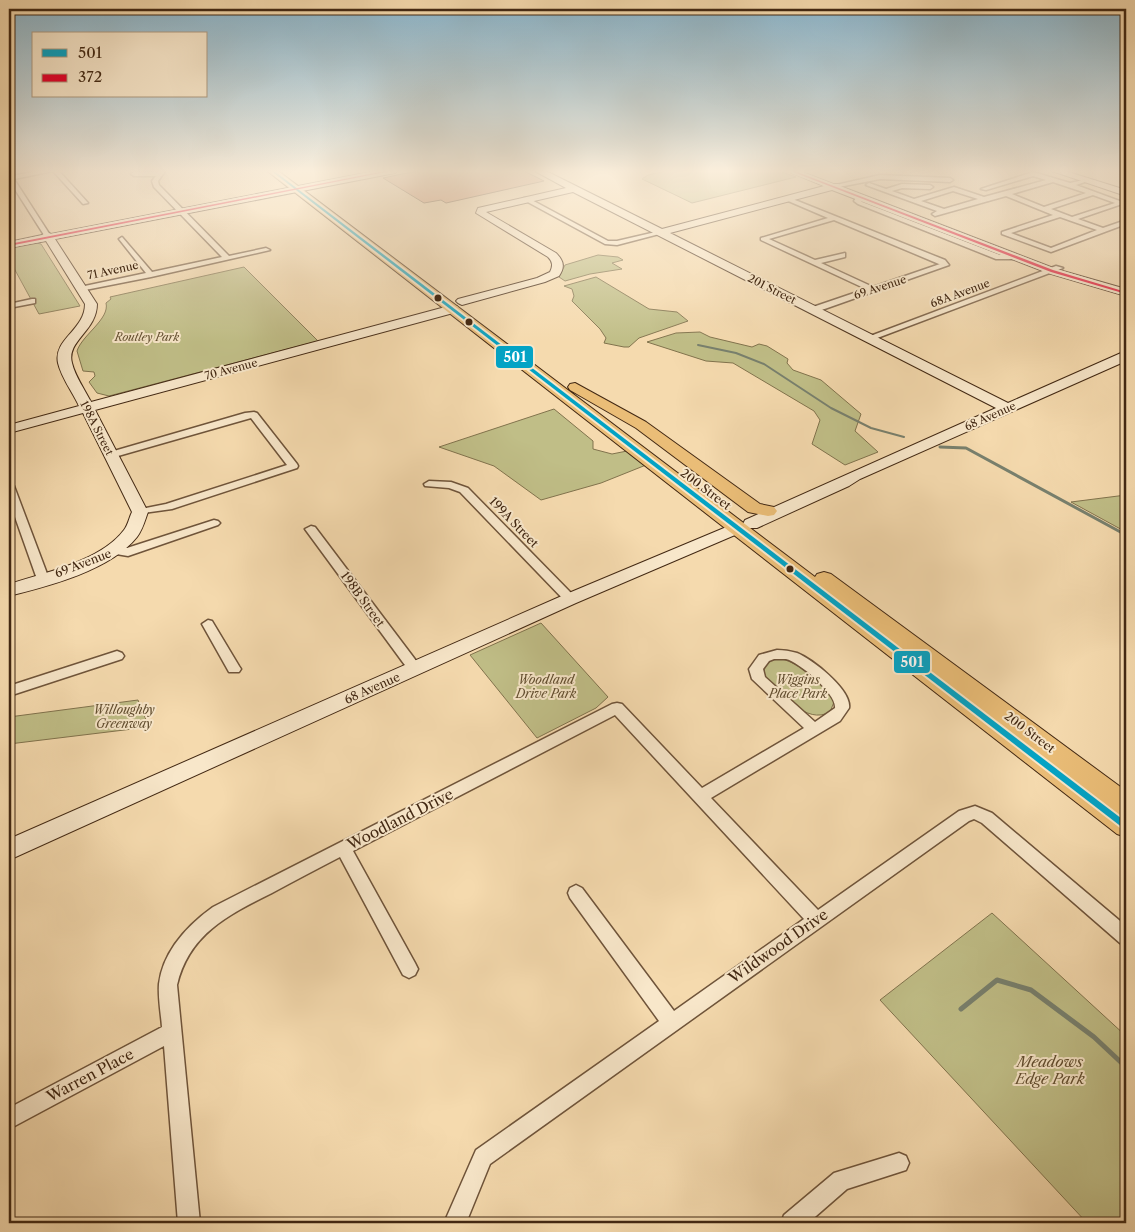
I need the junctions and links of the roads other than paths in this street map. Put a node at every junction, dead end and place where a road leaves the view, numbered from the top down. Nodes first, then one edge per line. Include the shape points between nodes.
1 (42, 227) edge
2 (93, 227) edge
3 (197, 227) edge
4 (352, 227) edge
5 (506, 227) edge
6 (577, 227) edge
7 (649, 227) edge
8 (681, 227) edge
9 (804, 227) edge
10 (858, 227) edge
11 (938, 227) edge
12 (946, 227) edge
13 (1021, 227) edge
14 (1097, 227) edge
15 (1111, 227) edge
16 (1104, 230) junction
17 (660, 233) junction
18 (48, 236) junction
19 (122, 239) dead end
20 (9, 243) edge
21 (266, 250) dead end
22 (1052, 250) junction
23 (1064, 254) dead end
24 (842, 255) dead end
25 (227, 258) junction
26 (814, 263) junction
27 (558, 267) joint
28 (1056, 269) junction
29 (151, 275) junction
30 (1126, 288) edge
31 (83, 289) junction
32 (872, 290) junction
33 (1126, 293) edge
34 (32, 301) dead end
35 (457, 302) junction
36 (9, 306) edge
37 (813, 310) junction
38 (869, 338) junction
39 (1126, 356) edge
40 (575, 387) junction
41 (87, 408) junction
42 (1008, 408) junction
43 (9, 429) edge
44 (110, 455) junction
45 (854, 476) junction
46 (429, 484) dead end
47 (9, 486) edge
48 (768, 511) joint
49 (140, 512) junction
50 (214, 523) dead end
51 (744, 526) junction
52 (311, 529) dead end
53 (114, 550) junction
54 (43, 579) junction
55 (9, 590) edge
56 (570, 600) junction
57 (208, 624) dead end
58 (117, 656) dead end
59 (234, 669) dead end
60 (415, 669) junction
61 (9, 690) edge
62 (814, 729) junction
63 (701, 796) junction
64 (1126, 804) edge
65 (1126, 826) edge
66 (344, 848) junction
67 (9, 850) edge
68 (576, 893) dead end
69 (816, 920) junction
70 (1126, 936) edge
71 (410, 969) dead end
72 (671, 1022) junction
73 (172, 1032) junction
74 (9, 1120) edge
75 (899, 1163) dead end
76 (189, 1223) edge
77 (454, 1223) edge
78 (792, 1223) edge

1 - 18 street
2 - 18 street
3 - 25 street
4 - 35 main road, 200 Street
5 - 27 street via 552,255
6 - 17 street via 610,244
7 - 17 street, 201 Street
8 - 17 street
9 - 26 street via 763,240
10 - 32 street, 69 Avenue via 945,263
11 - 28 street via 1014,257
12 - 28 street
13 - 22 street via 1004,233
14 - 16 street
15 - 16 street
16 - 22 street
17 - 37 street, 201 Street
18 - 20 street
18 - 31 street
19 - 29 street
21 - 25 street, 71 Avenue
22 - 23 street
24 - 26 street
25 - 29 street, 71 Avenue
26 - 32 street
27 - 35 street, 70 Avenue via 555,274 541,280
28 - 30 street
28 - 33 street
28 - 38 street, 68A Avenue
29 - 31 street, 71 Avenue
31 - 41 street, 198A Street via 93,311 88,322 68,343 64,357
32 - 37 street, 69 Avenue
34 - 36 street
35 - 40 main road, 200 Street via 481,316
35 - 41 street, 70 Avenue
35 - 51 main road, 200 Street
37 - 38 street, 201 Street
38 - 42 street, 201 Street
39 - 42 street, 68 Avenue
40 - 48 main road via 641,425 754,508
40 - 51 main road, 200 Street
41 - 43 street, 70 Avenue
41 - 44 street, 198A Street
42 - 45 street, 68 Avenue
44 - 49 street, 198A Street
44 - 49 street via 248,415 254,416 293,466 168,507
45 - 48 street, 68 Avenue via 835,479
45 - 51 street, 68 Avenue
46 - 56 street, 199A Street via 451,485 464,490
47 - 54 street
49 - 53 street via 131,533
50 - 53 street, 69 Avenue via 128,552
51 - 56 street, 68 Avenue
51 - 64 main road, 200 Street
51 - 65 main road, 200 Street
52 - 60 street, 198B Street
53 - 54 street, 69 Avenue
54 - 55 street, 69 Avenue
56 - 60 street, 68 Avenue
57 - 59 street
58 - 61 street
60 - 67 street, 68 Avenue
62 - 62 street via 759,679 756,669 764,658 780,654 794,657 840,695 843,706 840,712
62 - 63 street
63 - 66 street, Woodland Drive via 617,708
63 - 69 street, Woodland Drive
66 - 71 street
66 - 73 street, Woodland Drive via 223,910 192,934 178,954 170,976
68 - 72 street
69 - 70 street, Wildwood Drive via 954,821 975,812
69 - 72 street, Wildwood Drive
72 - 77 street, Wildwood Drive via 483,1157
73 - 74 street, Warren Place
73 - 76 street, Woodland Drive
75 - 78 street via 841,1180

